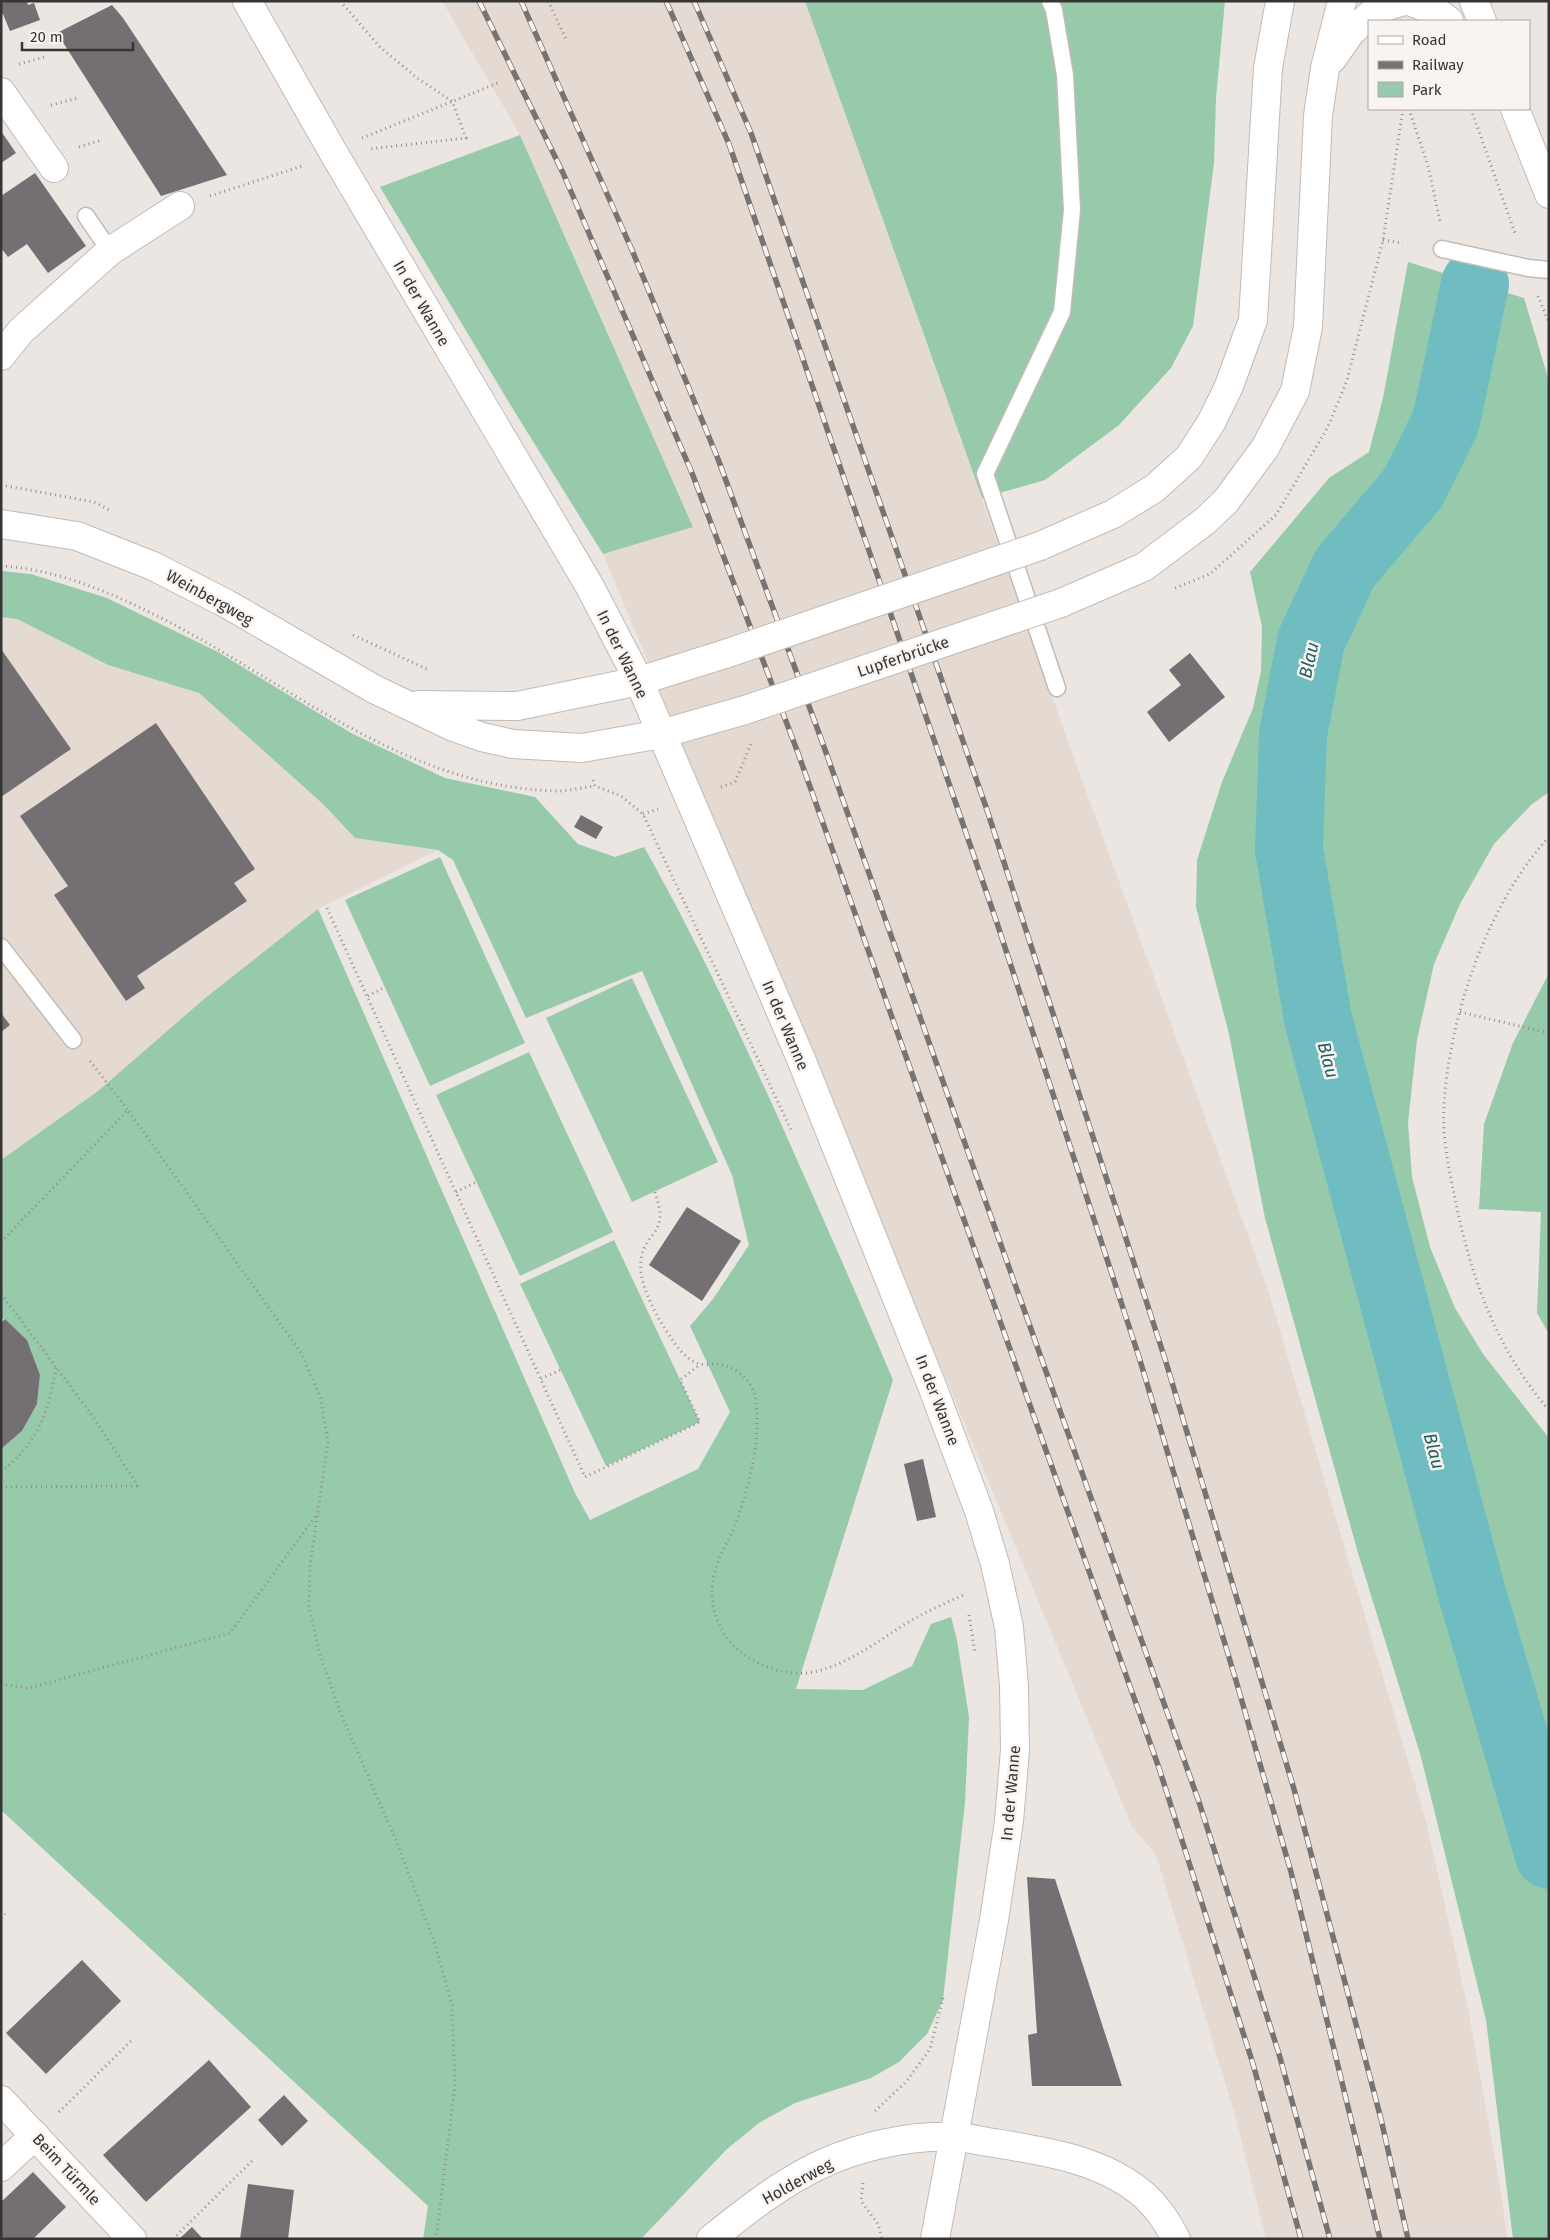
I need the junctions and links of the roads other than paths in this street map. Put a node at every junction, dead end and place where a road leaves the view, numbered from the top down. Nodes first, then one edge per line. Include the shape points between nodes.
1 (247, 1) edge
2 (1050, 1) edge
3 (1280, 1) edge
4 (1342, 1) edge
5 (1404, 1) edge
6 (1409, 1) edge
7 (1474, 1) edge
8 (1448, 20) edge
9 (1482, 20) edge
10 (1325, 68) junction
11 (1, 92) edge
12 (1516, 110) edge
13 (54, 168) dead end
14 (1549, 194) edge
15 (180, 206) road end
16 (86, 216) dead end
17 (1442, 249) road end
18 (110, 251) junction
19 (1549, 270) edge
20 (1, 356) edge
21 (1, 524) edge
22 (639, 682) junction
23 (1057, 688) dead end
24 (406, 704) junction
25 (661, 734) junction
26 (1, 947) edge
27 (73, 1040) road end
28 (1, 2100) edge
29 (35, 2135) junction
30 (953, 2137) junction
31 (1, 2166) edge
32 (132, 2239) edge
33 (711, 2239) edge
34 (935, 2239) edge
35 (1176, 2239) edge

1 - 22 street, In der Wanne via 343,147 588,584
2 - 23 lane via 1065,75 1072,210 1062,312 986,474
3 - 22 street, Weinbergweg, bridge via 1268,68 1253,320 1229,386 1189,457 1155,488 1113,514 1040,546
4 - 10 street, Lupferbrücke
5 - 10 street via 1377,10 1351,32
6 - 8 street
7 - 9 street
10 - 25 street, Lupferbrücke, bridge via 1318,116 1308,327 1295,390 1265,448 1226,500 1205,521 1144,567 1061,603 745,710
11 - 13 street
12 - 14 street
15 - 18 street
16 - 18 lane
17 - 19 lane
18 - 20 street via 21,331
21 - 24 street, Weinbergweg via 77,536 154,566
22 - 24 street, Weinbergweg via 517,706
22 - 25 street, In der Wanne
24 - 25 street, Weinbergweg via 452,726 513,744 582,748
25 - 30 street, In der Wanne via 801,1059 948,1427 982,1520 1009,1626 1015,1750 1009,1821 994,1920
26 - 27 lane
28 - 29 street, Beim Türmle
29 - 31 street
29 - 32 street, Beim Türmle
30 - 33 street, Holderweg via 918,2139 869,2148 824,2163 756,2203
30 - 34 street, In der Wanne
30 - 35 street via 1069,2157 1108,2172 1145,2196

